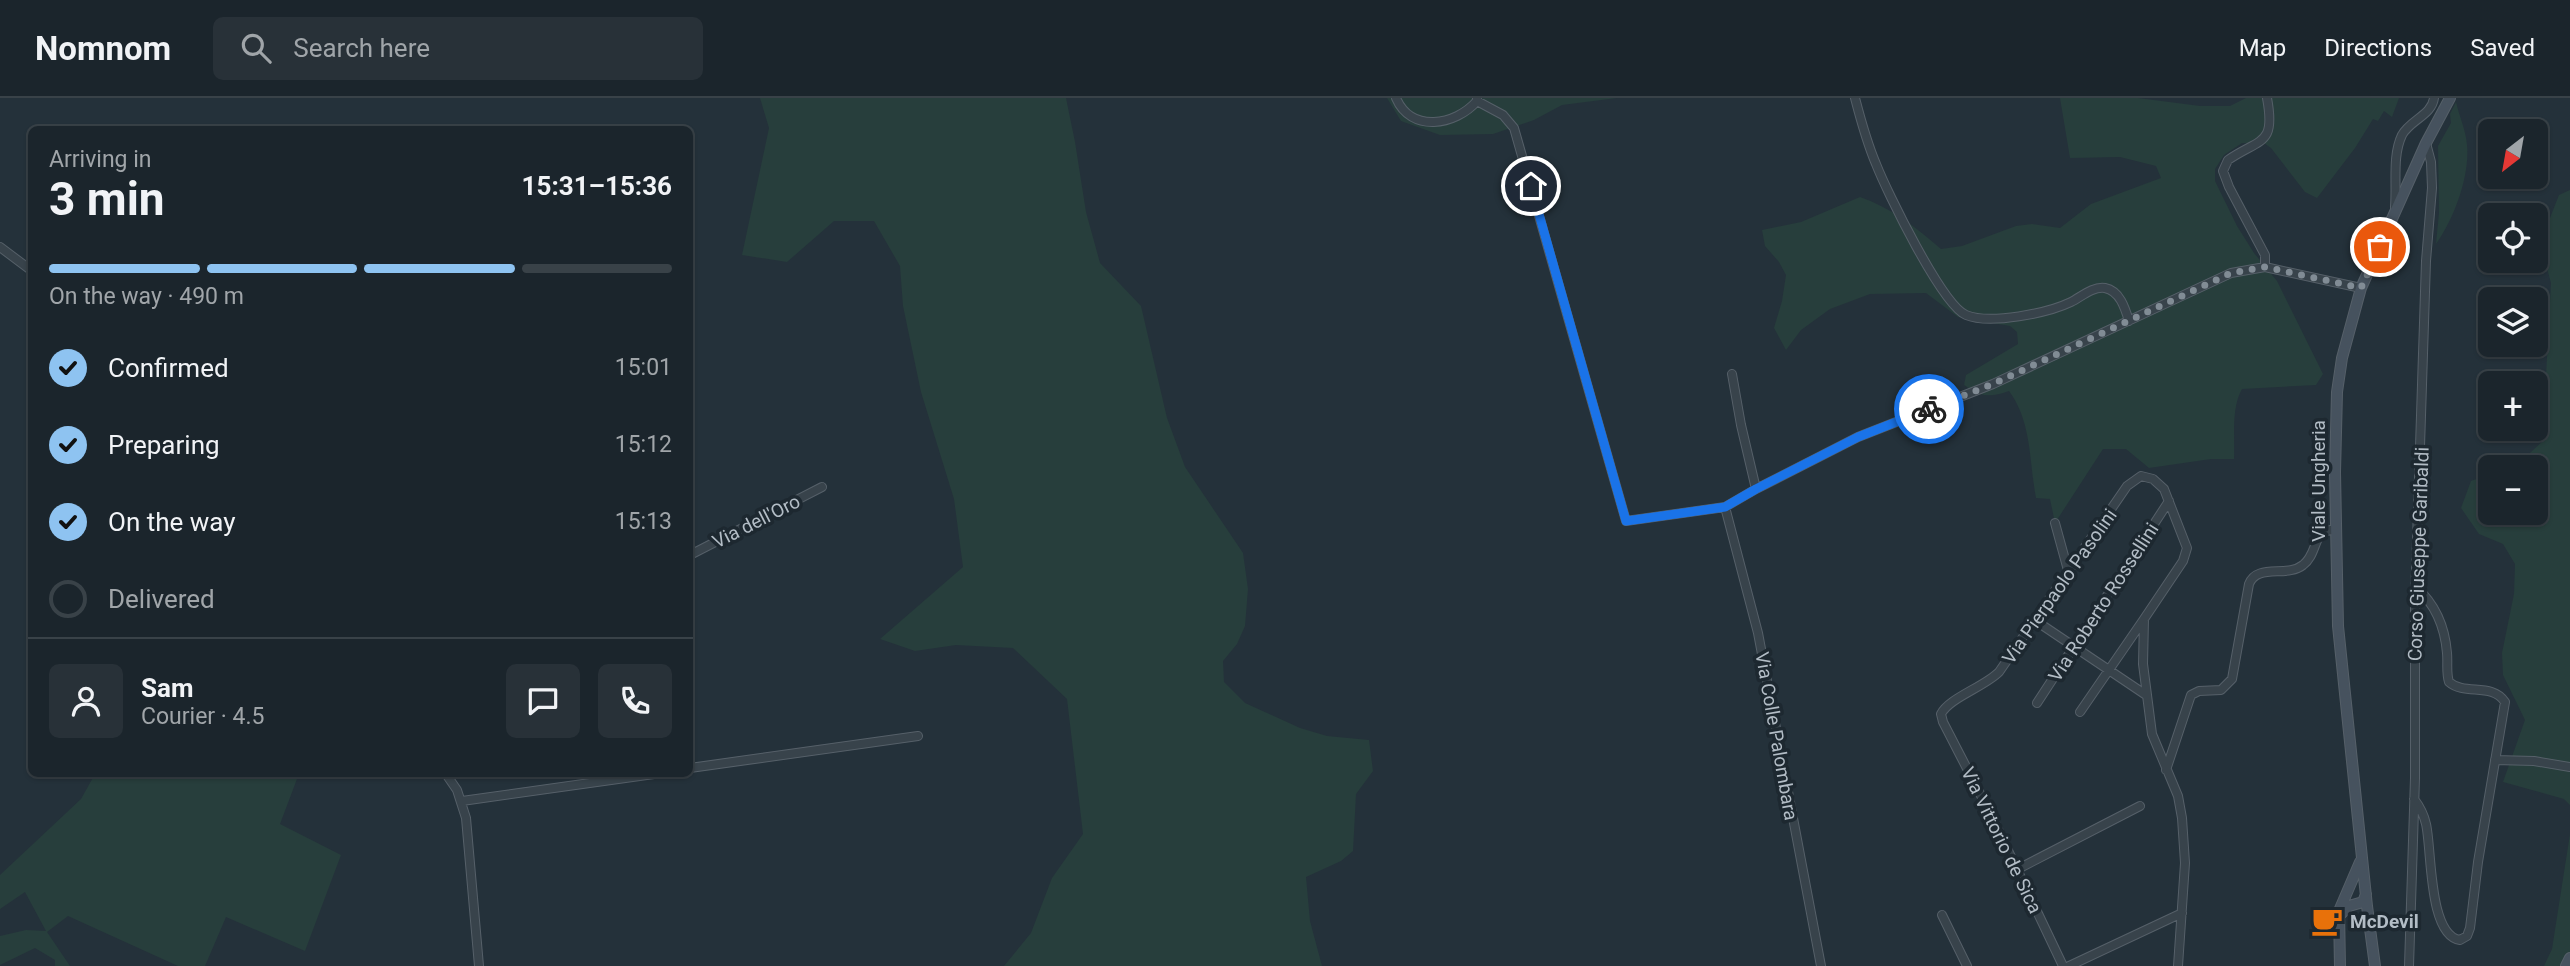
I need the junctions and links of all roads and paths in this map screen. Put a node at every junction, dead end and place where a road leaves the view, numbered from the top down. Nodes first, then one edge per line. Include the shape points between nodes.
1 (1396, 98) edge
2 (1855, 98) edge
3 (2267, 98) edge
4 (2434, 98) edge
5 (2441, 98) edge
6 (2450, 98) edge
7 (1477, 99) edge
8 (2436, 123) junction
9 (2426, 143) junction
10 (2401, 189) junction
11 (0, 247) edge
12 (2265, 267) junction
13 (28, 268) edge
14 (2361, 288) junction
15 (2129, 321) junction
16 (1732, 374) dead end
17 (821, 487) dead end
18 (1756, 489) junction
19 (2169, 501) junction
20 (1725, 507) junction
21 (2055, 523) dead end
22 (2336, 529) junction
23 (693, 553) edge
24 (2069, 574) junction
25 (2416, 587) junction
26 (2144, 619) junction
27 (2036, 621) junction
28 (2073, 647) junction
29 (2108, 670) junction
30 (2146, 695) junction
31 (2037, 703) dead end
32 (2080, 712) dead end
33 (1941, 714) joint
34 (918, 736) dead end
35 (2495, 760) junction
36 (2570, 767) edge
37 (693, 768) edge
38 (2166, 770) junction
39 (448, 777) edge
40 (633, 777) edge
41 (2414, 799) junction
42 (462, 801) junction
43 (2140, 806) dead end
44 (2362, 856) junction
45 (2016, 870) junction
46 (2348, 890) junction
47 (2366, 894) junction
48 (2355, 904) junction
49 (2367, 909) junction
50 (2182, 913) junction
51 (1942, 915) dead end
52 (2339, 918) junction
53 (2570, 958) edge
54 (479, 966) edge
55 (1821, 966) edge
56 (1967, 966) edge
57 (2063, 966) edge
58 (2069, 966) edge
59 (2178, 966) edge
60 (2340, 966) edge
61 (2375, 966) edge
62 (2409, 966) edge
63 (2566, 966) edge

1 - 7 street via 1405,113 1420,121 1457,116
2 - 15 street via 1886,188 1938,283 1959,311 1974,317 2013,316 2056,307 2103,288 2119,297
3 - 12 street via 2270,124 2266,136 2228,160 2223,171 2265,255
4 - 10 street via 2402,136 2397,150
5 - 8 main road, Viale Ungheria
6 - 8 main road, Viale Ungheria
7 - 20 street via 1514,128 1626,521
8 - 9 main road, Viale Ungheria
9 - 10 main road, Viale Ungheria
9 - 25 street, Corso Giuseppe Garibaldi via 2432,188
10 - 14 main road, Viale Ungheria
11 - 13 street
12 - 14 street
12 - 15 street via 2231,273
14 - 22 main road, Viale Ungheria via 2338,382
15 - 18 street via 1993,384 1858,437
16 - 18 street
17 - 23 street, Via dell'Oro
18 - 20 street
19 - 24 street, Via Pierpaolo Pasolini via 2155,481 2134,479
19 - 26 street via 2186,552
19 - 28 street, Via Roberto Rossellini
20 - 55 street, Via Colle Palombara via 1758,633
21 - 24 street
22 - 38 street via 2322,532 2301,567 2253,577 2232,679 2224,689 2189,697
22 - 44 main road, Viale Ungheria via 2338,626
24 - 27 street, Via Pierpaolo Pasolini
25 - 35 street via 2440,621 2449,682 2494,692 2505,702
25 - 41 street, Corso Giuseppe Garibaldi
26 - 29 street
26 - 30 street
27 - 28 street
27 - 33 street, Via Pierpaolo Pasolini via 1993,678
28 - 29 street
28 - 31 street, Via Roberto Rossellini
29 - 30 street
29 - 32 street
30 - 38 street via 2152,734
33 - 45 street, Via Vittorio de Sica
34 - 37 street
35 - 36 street
35 - 41 street via 2470,928 2460,940 2449,936 2442,921 2426,822
38 - 50 street via 2182,818
39 - 42 street
40 - 42 street
41 - 62 street, Corso Giuseppe Garibaldi
42 - 54 street
43 - 45 street
44 - 46 main road, Viale Ungheria
44 - 47 main road, Viale Ungheria
45 - 57 street, Via Vittorio de Sica
46 - 47 main road via 2360,886
46 - 48 main road via 2348,900
46 - 52 main road, Viale Ungheria
47 - 48 main road via 2363,902
47 - 49 main road, Viale Ungheria
48 - 49 main road
48 - 52 main road
49 - 61 main road
50 - 58 street
50 - 59 street
51 - 56 street
52 - 60 main road, Viale Ungheria
53 - 63 main road

